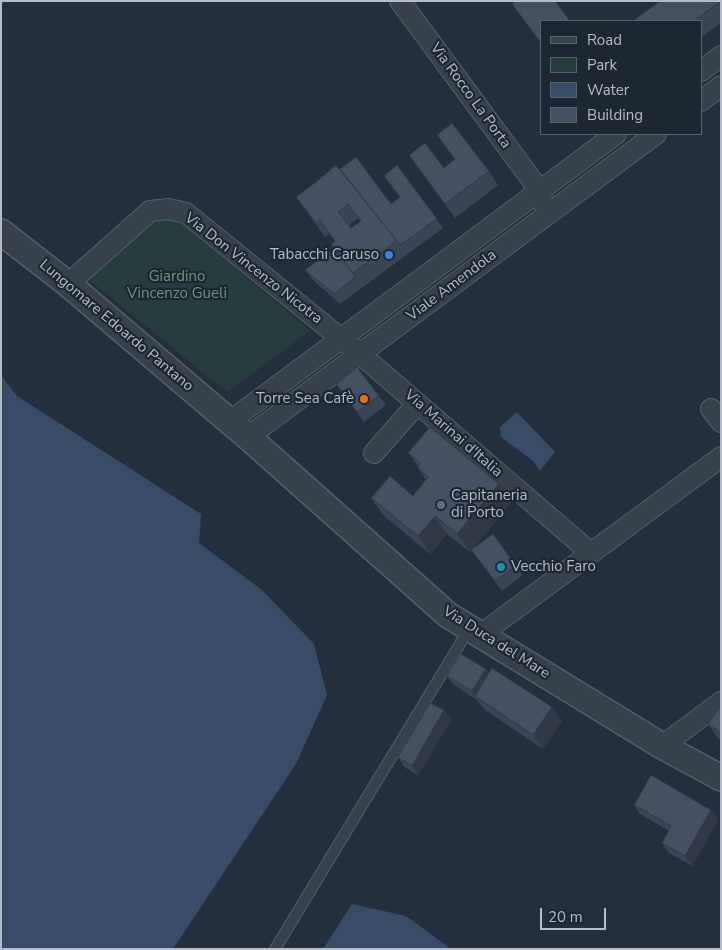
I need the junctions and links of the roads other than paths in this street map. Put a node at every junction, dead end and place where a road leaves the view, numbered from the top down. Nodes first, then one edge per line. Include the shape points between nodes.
1 (400, 1) edge
2 (721, 56) edge
3 (702, 70) edge
4 (721, 86) edge
5 (702, 100) edge
6 (615, 135) edge
7 (655, 135) edge
8 (540, 190) junction
9 (544, 217) junction
10 (1, 232) edge
11 (68, 284) junction
12 (341, 338) junction
13 (360, 354) junction
14 (417, 404) junction
15 (229, 422) junction
16 (248, 437) junction
17 (374, 453) dead end
18 (721, 458) edge
19 (591, 553) junction
20 (474, 632) junction
21 (721, 702) edge
22 (662, 746) junction
23 (721, 778) edge
24 (274, 949) edge

1 - 8 street, Via Rocco La Porta
2 - 3 street
4 - 5 street
6 - 8 street, Viale Amendola
7 - 9 street, Viale Amendola
8 - 9 street
8 - 12 street, Viale Amendola
9 - 13 street, Viale Amendola
10 - 11 street, Lungomare Edoardo Pantano
11 - 12 street, Via Don Vincenzo Nicotra via 150,211 170,209 186,213
11 - 15 street, Lungomare Edoardo Pantano
12 - 13 street, Via Don Vincenzo Nicotra
12 - 15 street, Viale Amendola
13 - 14 street, Via Marinai d'Italia
13 - 16 street, Viale Amendola
14 - 17 street
14 - 19 street, Via Marinai d'Italia
15 - 16 street, Lungomare Edoardo Pantano
16 - 20 street, Via Duca del Mare via 448,615
18 - 19 street
19 - 20 street
20 - 22 street, Via Duca del Mare
20 - 24 lane
21 - 22 street
22 - 23 street, Via Duca del Mare

